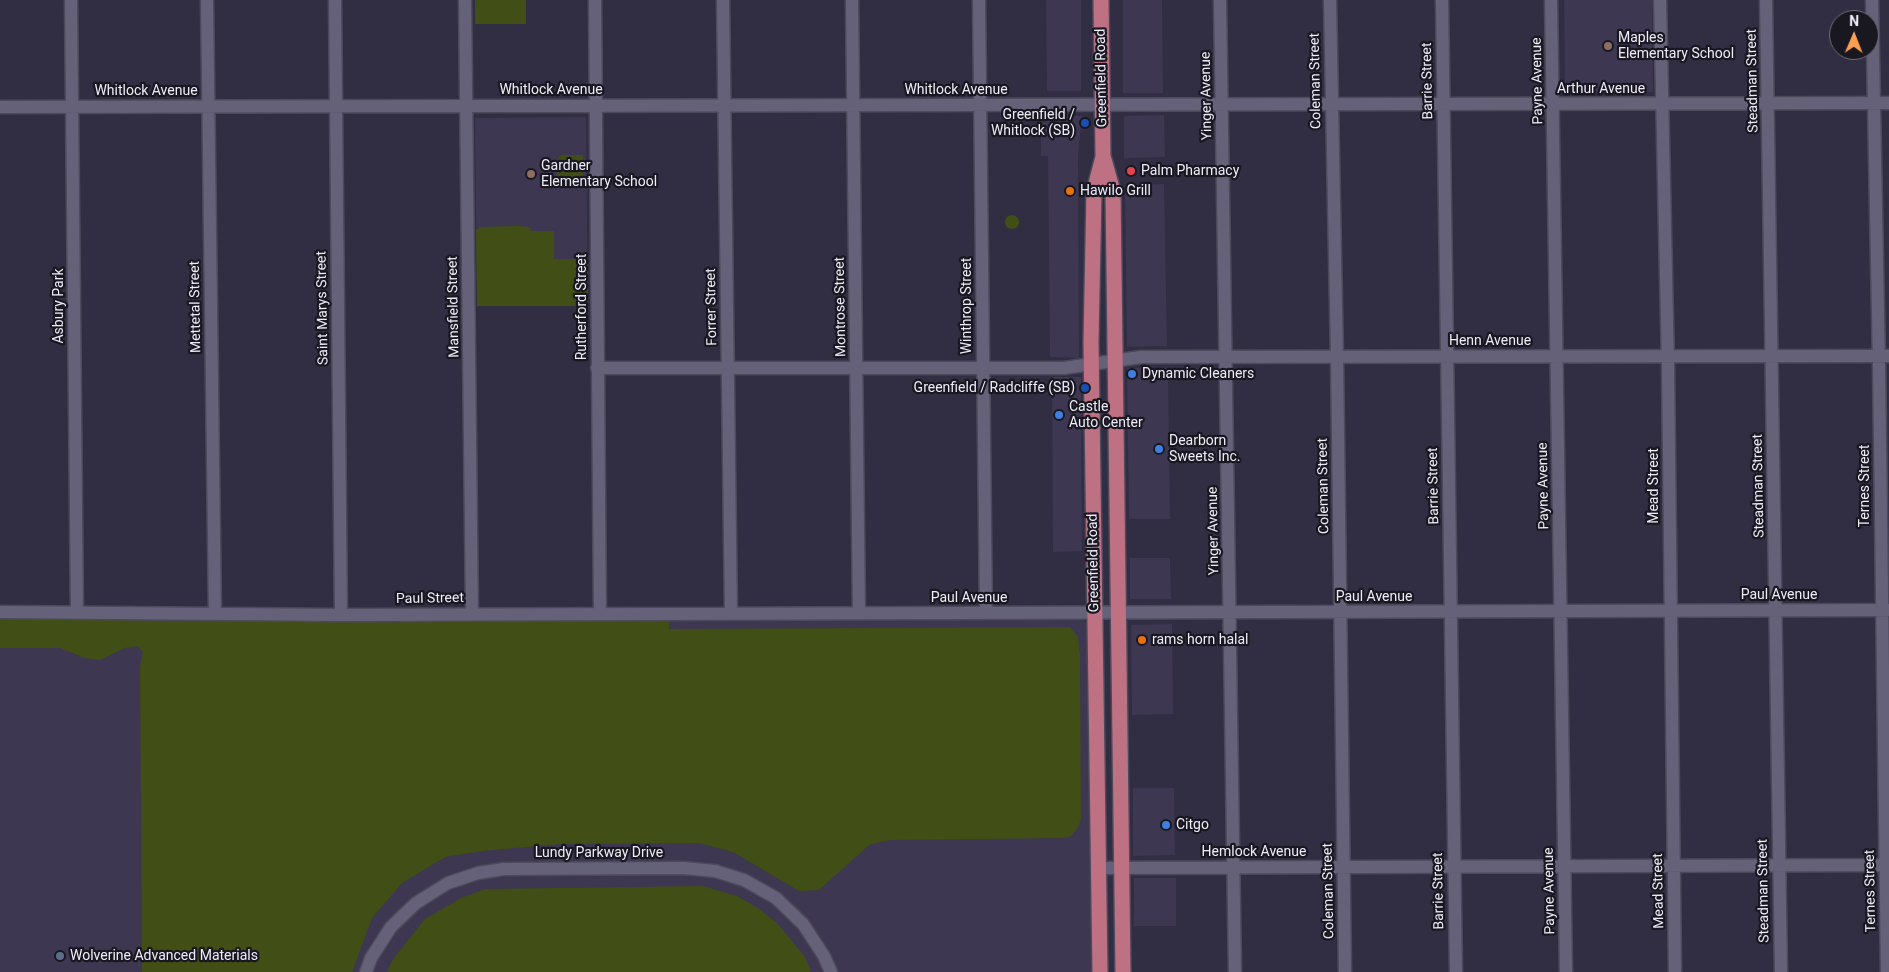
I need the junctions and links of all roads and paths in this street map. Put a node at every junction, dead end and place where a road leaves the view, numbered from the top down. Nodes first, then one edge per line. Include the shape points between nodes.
1 (71, 0) edge
2 (207, 0) edge
3 (335, 0) edge
4 (465, 0) edge
5 (594, 0) edge
6 (723, 0) edge
7 (852, 0) edge
8 (979, 0) edge
9 (1101, 0) edge
10 (1220, 0) edge
11 (1330, 0) edge
12 (1442, 0) edge
13 (1551, 0) edge
14 (1660, 0) edge
15 (1766, 0) edge
16 (1872, 0) edge
17 (1662, 103) junction
18 (1768, 103) junction
19 (1873, 103) junction
20 (1889, 103) edge
21 (1331, 104) junction
22 (1443, 104) junction
23 (1553, 104) junction
24 (597, 105) junction
25 (724, 105) junction
26 (854, 105) junction
27 (980, 105) junction
28 (1103, 105) junction
29 (1222, 105) junction
30 (73, 106) junction
31 (208, 106) junction
32 (337, 106) junction
33 (466, 106) junction
34 (0, 107) edge
35 (1103, 156) junction
36 (1557, 356) junction
37 (1667, 356) junction
38 (1772, 356) junction
39 (1884, 356) edge
40 (1226, 357) junction
41 (1337, 357) junction
42 (1447, 357) junction
43 (1114, 360) junction
44 (1091, 365) junction
45 (597, 368) junction
46 (728, 368) junction
47 (856, 368) junction
48 (983, 368) junction
49 (1092, 463) junction
50 (1116, 463) junction
51 (1775, 610) junction
52 (1885, 610) edge
53 (1560, 611) junction
54 (1670, 611) junction
55 (0, 612) edge
56 (77, 612) junction
57 (986, 612) junction
58 (1340, 612) junction
59 (1450, 612) junction
60 (730, 613) junction
61 (859, 613) junction
62 (1095, 613) junction
63 (1118, 613) junction
64 (1230, 613) junction
65 (215, 614) junction
66 (472, 614) junction
67 (600, 614) junction
68 (341, 615) junction
69 (1779, 865) junction
70 (1564, 866) junction
71 (1674, 866) junction
72 (1887, 866) edge
73 (1234, 867) junction
74 (1343, 867) junction
75 (1454, 867) junction
76 (1098, 868) junction
77 (1122, 868) junction
78 (366, 972) edge
79 (831, 972) edge
80 (1100, 972) edge
81 (1123, 972) edge
82 (1235, 972) edge
83 (1345, 972) edge
84 (1456, 972) edge
85 (1566, 972) edge
86 (1675, 972) edge
87 (1781, 972) edge
88 (1887, 972) edge

1 - 30 street, Asbury Park
2 - 31 street, Mettetal Street
3 - 32 street, Saint Marys Street
4 - 33 street, Mansfield Street
5 - 24 street, Rutherford Street
6 - 25 street, Forrer Street
7 - 26 street, Montrose Street
8 - 27 street, Winthrop Street
9 - 28 main road, Greenfield Road
10 - 29 street, Yinger Avenue
11 - 21 street, Coleman Street
12 - 22 street, Barrie Street
13 - 23 street, Payne Avenue
14 - 17 street, Mead Street
15 - 18 street, Steadman Street
16 - 19 street, Ternes Street
17 - 18 street, Arthur Avenue
17 - 23 street, Arthur Avenue
17 - 37 street, Mead Street
18 - 19 street, Arthur Avenue
18 - 38 street, Steadman Street
19 - 20 street, Arthur Avenue
19 - 39 street, Ternes Street
21 - 22 street, Arthur Avenue
21 - 29 street, Arthur Avenue
21 - 41 street, Coleman Street
22 - 23 street, Arthur Avenue
22 - 42 street, Barrie Street
23 - 36 street, Payne Avenue
24 - 25 street, Whitlock Avenue
24 - 33 street, Whitlock Avenue
24 - 45 street, Rutherford Street
25 - 26 street, Whitlock Avenue
25 - 46 street, Forrer Street
26 - 27 street, Whitlock Avenue
26 - 47 street, Montrose Street
27 - 28 street, Whitlock Avenue
27 - 48 street, Winthrop Street
28 - 29 street, Arthur Avenue
28 - 35 main road, Greenfield Road
29 - 40 street, Yinger Avenue
30 - 31 street, Whitlock Avenue
30 - 34 street, Whitlock Avenue
30 - 56 street, Asbury Park
31 - 32 street, Whitlock Avenue
31 - 65 street, Mettetal Street
32 - 33 street, Whitlock Avenue
32 - 68 street, Saint Marys Street
33 - 66 street, Mansfield Street
35 - 43 main road, Greenfield Road via 1112,191
35 - 44 main road, Greenfield Road via 1094,191
36 - 37 street, Henn Avenue
36 - 42 street, Henn Avenue
36 - 53 street, Payne Avenue
37 - 38 street, Henn Avenue
37 - 54 street, Mead Street
38 - 39 street, Henn Avenue
38 - 51 street, Steadman Street
39 - 52 street, Ternes Street
40 - 41 street, Henn Avenue
40 - 43 street, Henn Avenue
40 - 64 street, Yinger Avenue
41 - 42 street, Henn Avenue
41 - 58 street, Coleman Street
42 - 59 street, Barrie Street
43 - 44 street, Henn Avenue
43 - 50 main road, Greenfield Road
44 - 48 street, Henn Avenue
44 - 49 main road, Greenfield Road
45 - 46 street, Henn Avenue
45 - 67 street, Rutherford Street
46 - 47 street, Henn Avenue
46 - 60 street, Forrer Street
47 - 48 street, Henn Avenue
47 - 61 street, Montrose Street
48 - 57 street, Winthrop Street
49 - 50 main road
49 - 62 main road, Greenfield Road
50 - 63 main road, Greenfield Road
51 - 52 street, Paul Avenue
51 - 54 street, Paul Avenue
51 - 69 street, Steadman Street
52 - 72 street, Ternes Street
53 - 54 street, Paul Avenue
53 - 59 street, Paul Avenue
53 - 70 street, Payne Avenue
54 - 71 street, Mead Street
55 - 56 street, Paul Street
56 - 65 street, Paul Street
57 - 61 street, Paul Avenue
57 - 62 street, Paul Avenue
58 - 59 street, Paul Avenue
58 - 64 street, Paul Avenue
58 - 74 street, Coleman Street
59 - 75 street, Barrie Street
60 - 61 street, Paul Street
60 - 67 street, Paul Street
62 - 63 street, Paul Avenue
62 - 76 main road, Greenfield Road
63 - 64 street, Paul Avenue
63 - 77 main road, Greenfield Road
64 - 73 street, Yinger Avenue
65 - 68 street, Paul Street
66 - 67 street, Paul Street
66 - 68 street, Paul Street
69 - 71 street, Hemlock Avenue
69 - 72 street, Hemlock Avenue
69 - 87 street, Steadman Street
70 - 71 street, Hemlock Avenue
70 - 75 street, Hemlock Avenue
70 - 85 street, Payne Avenue
71 - 86 street, Mead Street
72 - 88 street, Ternes Street
73 - 74 street, Hemlock Avenue
73 - 77 street, Hemlock Avenue
73 - 82 street, Yinger Avenue
74 - 75 street, Hemlock Avenue
74 - 83 street, Coleman Street
75 - 84 street, Barrie Street
76 - 77 street, Hemlock Avenue
76 - 80 main road, Greenfield Road
77 - 81 main road, Greenfield Road
78 - 79 street, Lundy Parkway Drive via 391,927 416,903 448,883 504,869 540,868 683,868 714,871 744,880 776,898 803,924

